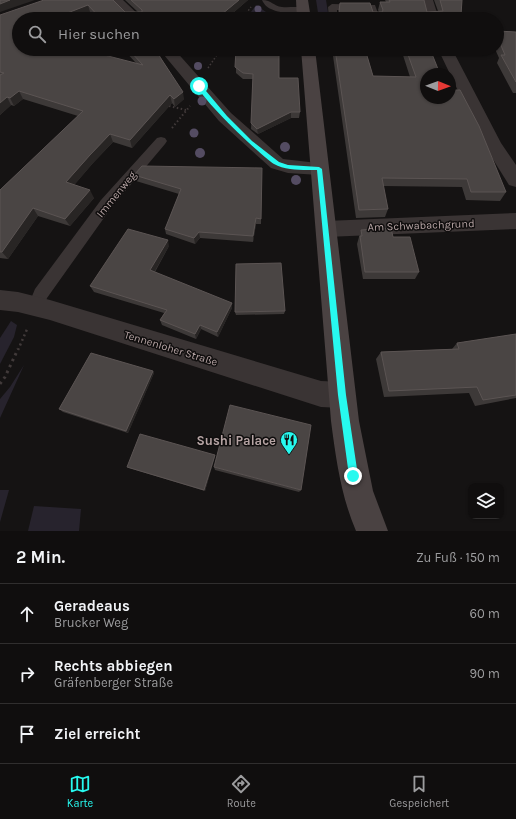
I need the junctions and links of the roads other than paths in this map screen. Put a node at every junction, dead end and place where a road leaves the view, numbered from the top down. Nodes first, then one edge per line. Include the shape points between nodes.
1 (116, 0) edge
2 (266, 0) edge
3 (427, 0) edge
4 (303, 10) edge
5 (129, 12) edge
6 (332, 12) edge
7 (374, 12) edge
8 (430, 12) edge
9 (172, 56) edge
10 (309, 56) edge
11 (448, 56) edge
12 (161, 141) road end
13 (319, 169) junction
14 (516, 180) edge
15 (516, 221) edge
16 (326, 229) junction
17 (0, 300) edge
18 (36, 306) junction
19 (342, 395) junction
20 (372, 531) edge

1 - 5 street
2 - 4 lane via 274,7
3 - 8 street
6 - 7 lane via 332,7 372,7
9 - 13 street via 225,117 277,164
10 - 13 main road
11 - 14 street via 493,145
12 - 18 lane, Immenweg via 106,204 41,294
13 - 16 main road
15 - 16 street, Am Schwabachgrund
16 - 19 main road
17 - 18 street, Tennenloher Straße
18 - 19 street, Tennenloher Straße via 321,394
19 - 20 main road via 353,476

